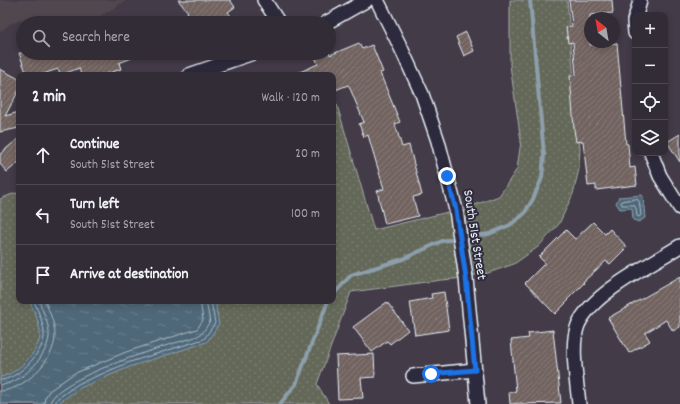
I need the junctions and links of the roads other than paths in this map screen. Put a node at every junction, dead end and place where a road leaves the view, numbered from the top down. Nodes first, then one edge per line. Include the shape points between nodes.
1 (264, 0) edge
2 (367, 0) edge
3 (377, 0) edge
4 (640, 1) edge
5 (636, 12) edge
6 (274, 16) edge
7 (336, 17) edge
8 (233, 60) edge
9 (198, 72) edge
10 (652, 156) edge
11 (680, 208) edge
12 (680, 246) edge
13 (475, 370) junction
14 (413, 376) dead end
15 (478, 404) edge
16 (579, 404) edge

1 - 6 street
2 - 7 street
3 - 13 street, South 51st Street via 422,94 438,141 456,210
4 - 5 street
8 - 9 street
10 - 11 street via 660,176
12 - 16 street via 612,288 590,306 578,326 574,349
13 - 14 street
13 - 15 street, South 51st Street

